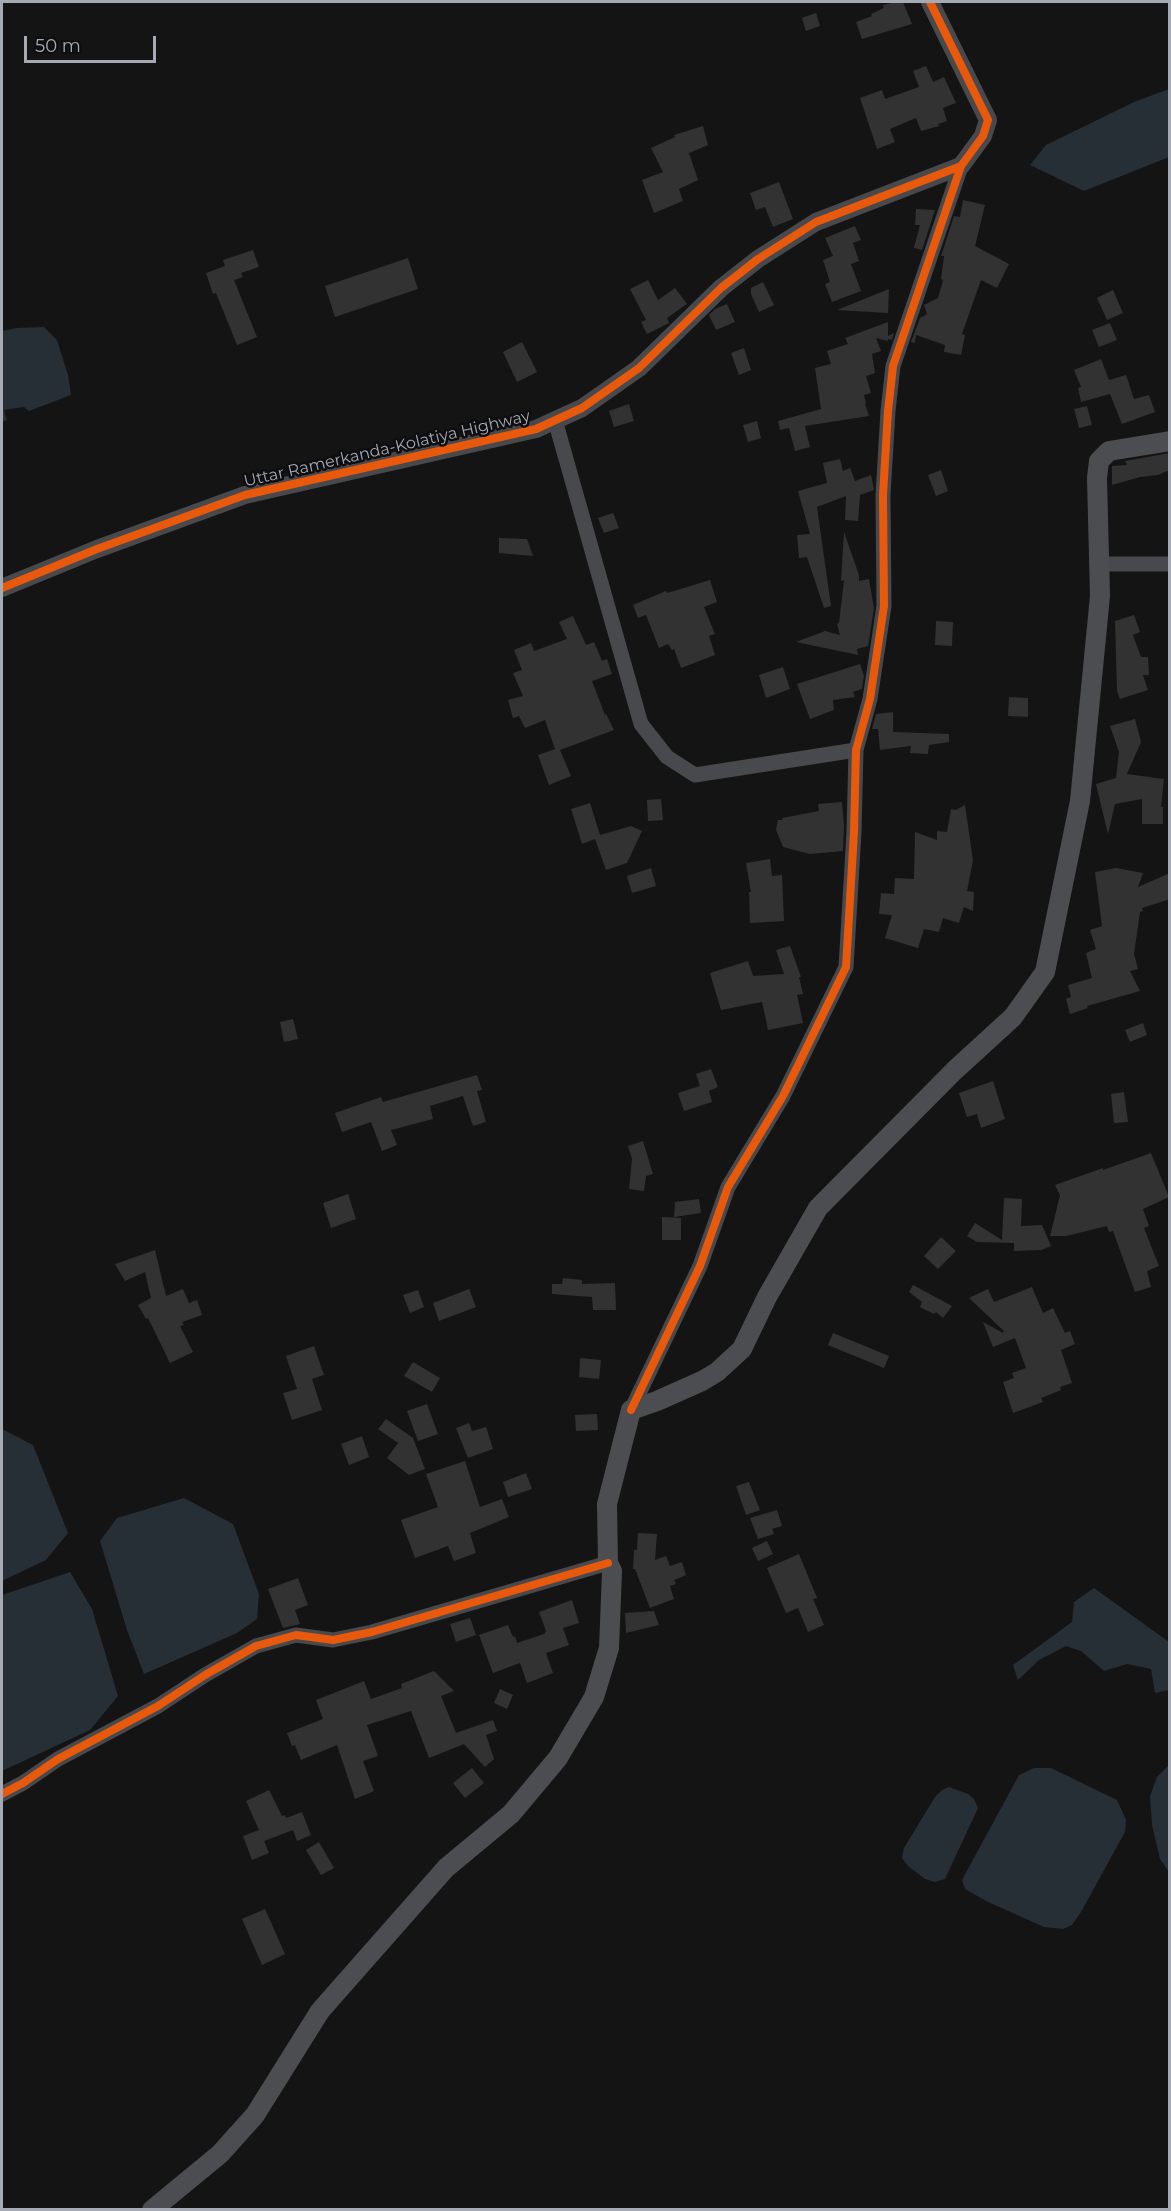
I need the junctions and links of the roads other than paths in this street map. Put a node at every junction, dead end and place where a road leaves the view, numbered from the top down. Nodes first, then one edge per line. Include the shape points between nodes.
1 (930, 2) edge
2 (961, 166) junction
3 (555, 420) junction
4 (1170, 441) edge
5 (1100, 564) junction
6 (1170, 564) edge
7 (2, 588) edge
8 (856, 750) junction
9 (631, 1410) junction
10 (608, 1563) junction
11 (2, 1794) edge
12 (152, 2210) edge

1 - 2 street via 988,120 983,136
2 - 3 street, Uttar Ramerkanda-Kolatiya Highway via 816,222 721,288 639,368 582,408
2 - 8 street via 893,366 883,495 884,606 870,699
3 - 7 street, Uttar Ramerkanda-Kolatiya Highway via 536,429 245,495
3 - 8 street via 641,724 667,756 695,775
4 - 5 main road via 1109,451 1099,461
5 - 6 street
5 - 9 main road via 1080,801 1045,972 1013,1017 818,1208 742,1349 702,1381
8 - 9 street via 846,967 783,1096 728,1187 700,1266
9 - 10 main road via 607,1504
10 - 11 street via 372,1632 333,1640 296,1635 256,1646
10 - 12 main road via 612,1571 609,1648 594,1697 558,1758 511,1814 446,1868 328,2002 255,2115 220,2154

